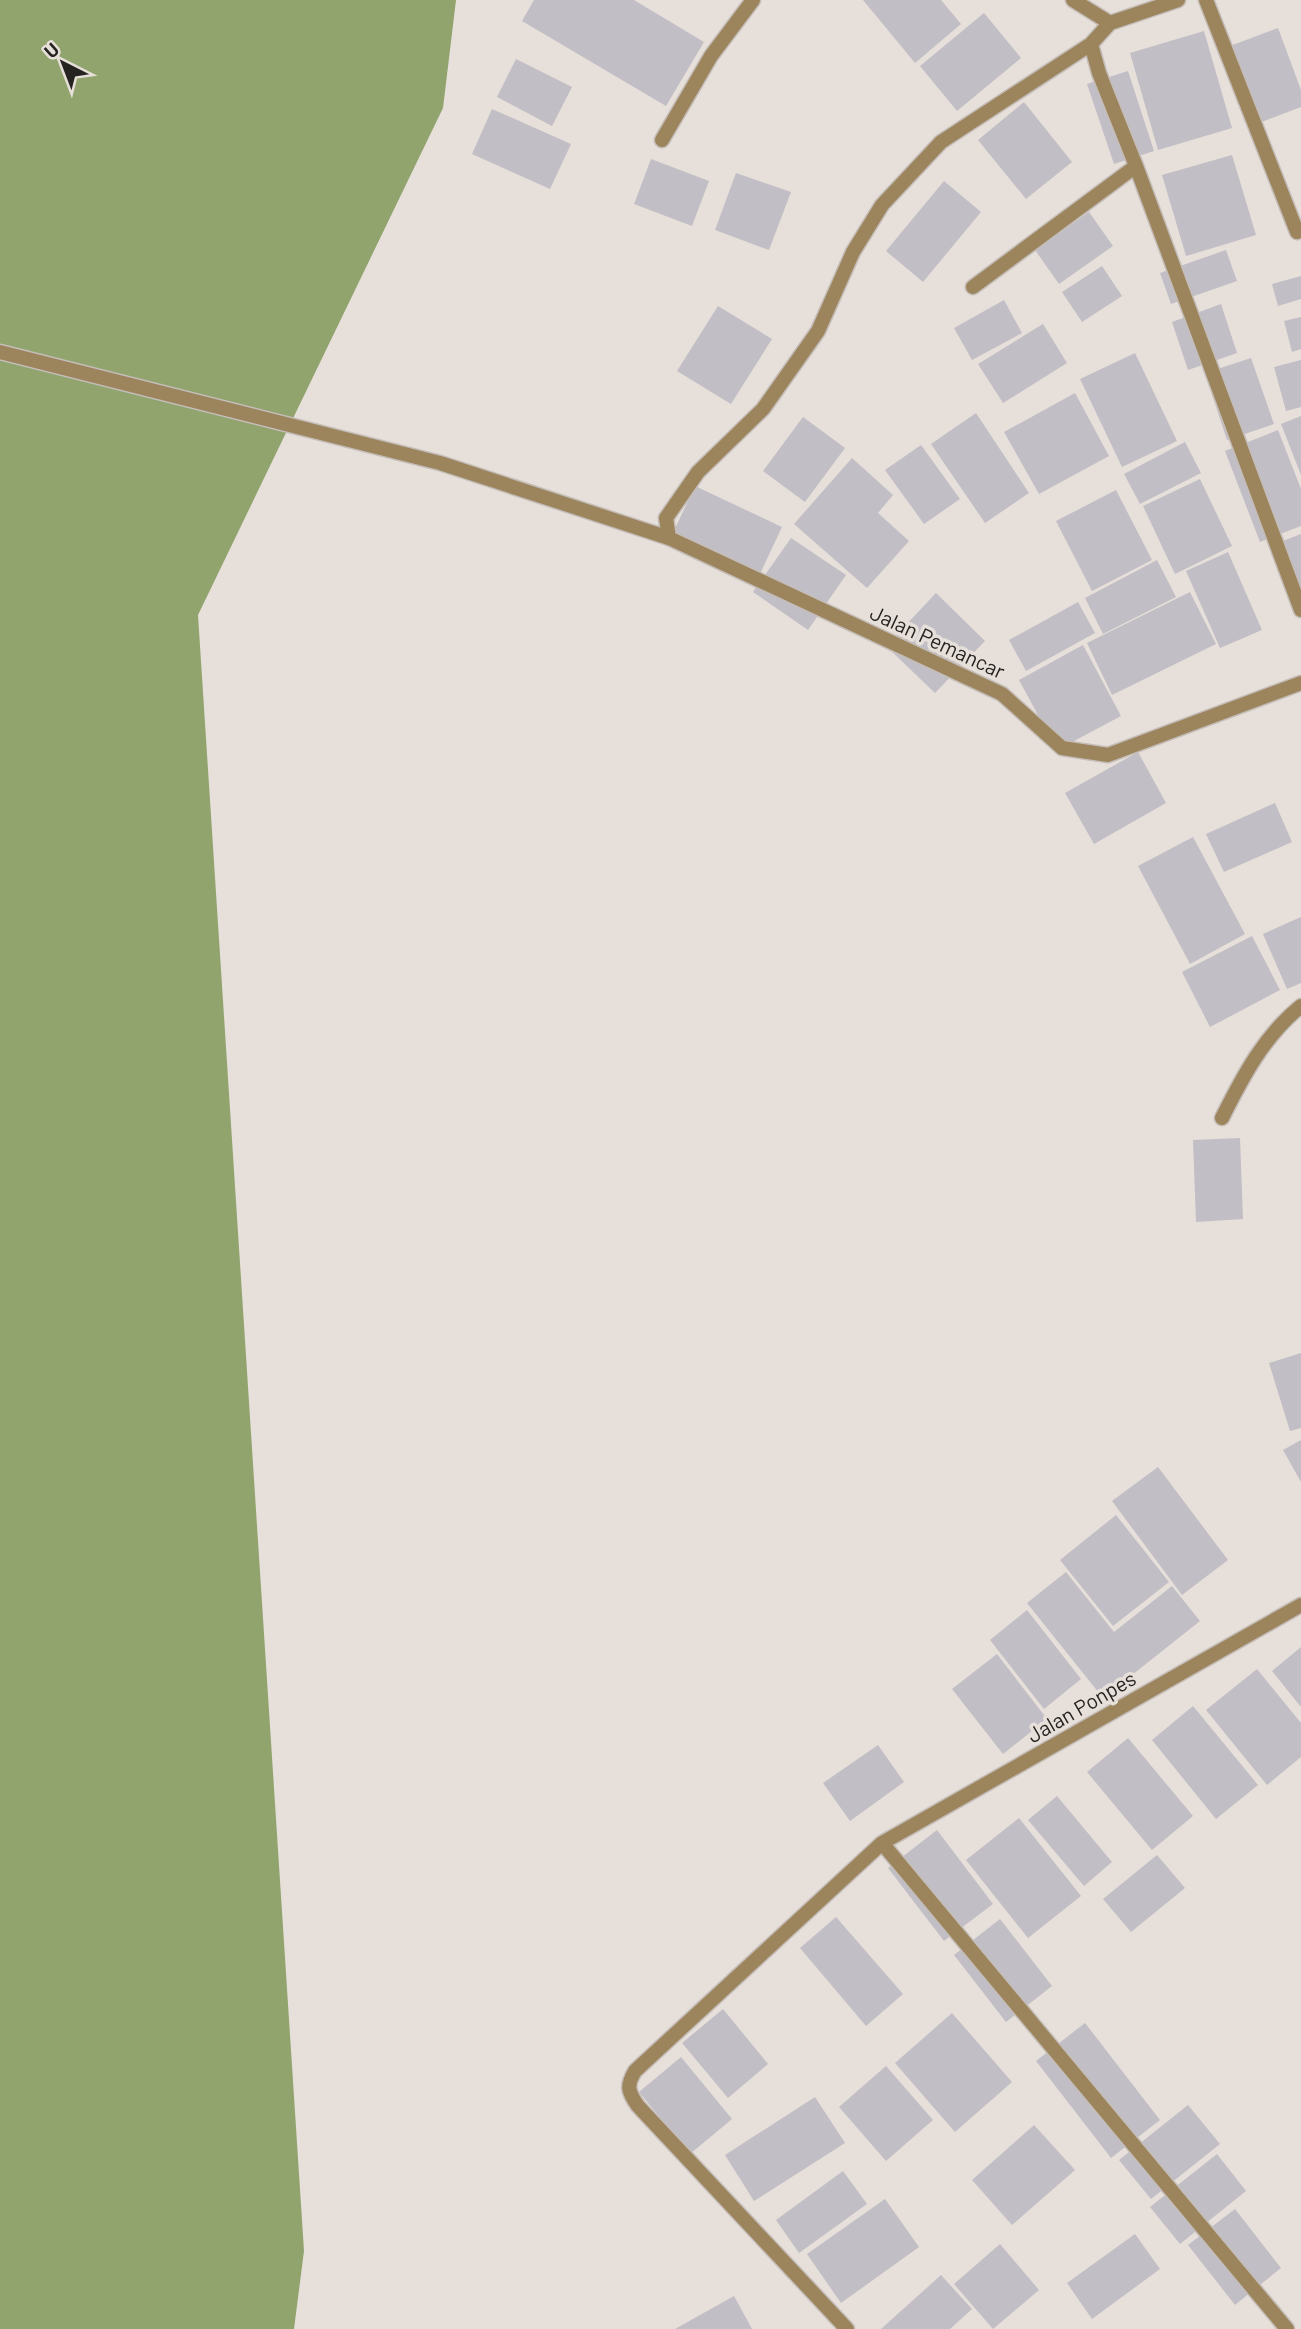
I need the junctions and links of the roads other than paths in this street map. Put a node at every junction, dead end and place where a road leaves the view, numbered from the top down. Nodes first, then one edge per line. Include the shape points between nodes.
1 (753, 0) edge
2 (1073, 0) edge
3 (1178, 0) edge
4 (1206, 0) edge
5 (1111, 23) junction
6 (1091, 44) junction
7 (662, 140) dead end
8 (1136, 166) junction
9 (1297, 232) dead end
10 (973, 287) dead end
11 (0, 352) edge
12 (668, 538) junction
13 (1301, 610) edge
14 (1301, 683) edge
15 (1301, 1006) edge
16 (1222, 1118) dead end
17 (1301, 1605) edge
18 (882, 1843) junction
19 (847, 2329) edge
20 (1287, 2329) edge

1 - 7 street via 711,56
2 - 5 street
3 - 5 street
4 - 9 street
5 - 6 street
6 - 8 street
6 - 12 street via 941,142 882,205 853,252 818,331 763,409 698,472 666,517
8 - 10 street
8 - 13 street
11 - 12 street, Jalan Pemancar via 440,463
12 - 14 street, Jalan Pemancar via 1002,694 1062,748 1108,755
15 - 16 street via 1246,1069
17 - 18 street, Jalan Ponpes
18 - 19 street, Jalan Ponpes via 649,2055 628,2084 638,2106
18 - 20 street

